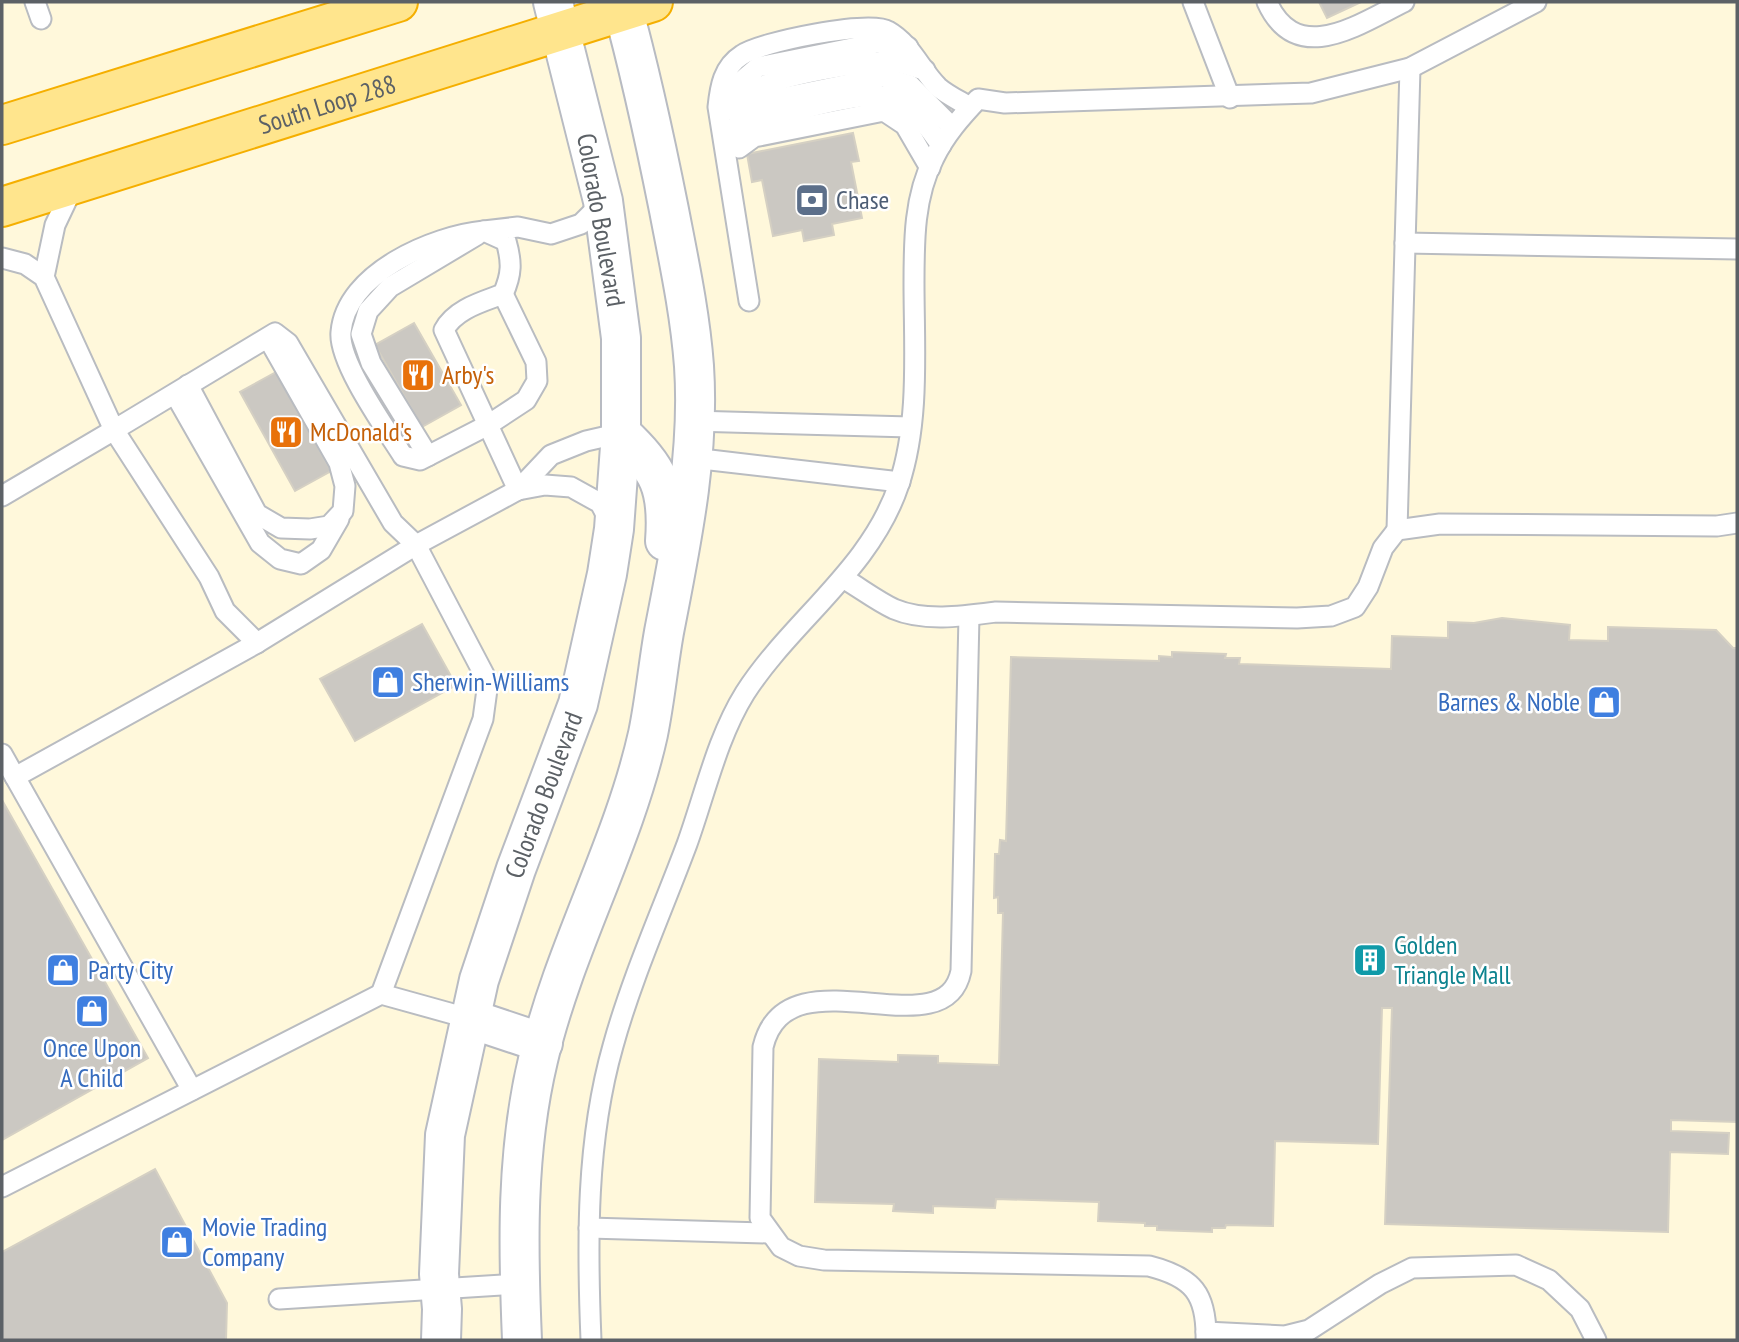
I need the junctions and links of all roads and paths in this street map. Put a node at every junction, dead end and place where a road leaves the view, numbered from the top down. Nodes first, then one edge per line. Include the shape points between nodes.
1 (398, 2) edge
2 (1193, 2) edge
3 (1267, 2) edge
4 (1404, 2) edge
5 (1536, 2) edge
6 (633, 5) edge
7 (556, 16) edge
8 (1410, 68) junction
9 (925, 71) junction
10 (1230, 98) junction
11 (970, 107) junction
12 (2, 125) edge
13 (952, 127) junction
14 (726, 145) junction
15 (941, 145) junction
16 (930, 168) junction
17 (75, 184) junction
18 (603, 201) junction
19 (2, 207) edge
20 (484, 231) junction
21 (1405, 243) junction
22 (1737, 249) edge
23 (2, 258) edge
24 (44, 277) junction
25 (503, 294) junction
26 (749, 301) dead end
27 (268, 338) junction
28 (182, 389) junction
29 (488, 425) junction
30 (910, 427) junction
31 (114, 430) junction
32 (621, 433) junction
33 (692, 439) junction
34 (900, 482) junction
35 (518, 490) junction
36 (2, 496) edge
37 (343, 511) junction
38 (1737, 523) edge
39 (614, 529) junction
40 (1397, 530) junction
41 (416, 545) junction
42 (843, 578) junction
43 (969, 615) junction
44 (257, 643) junction
45 (648, 733) junction
46 (2, 754) edge
47 (15, 777) junction
48 (381, 994) junction
49 (471, 1019) junction
50 (543, 1043) junction
51 (192, 1090) junction
52 (2, 1187) edge
53 (589, 1228) junction
54 (768, 1233) junction
55 (520, 1284) junction
56 (440, 1289) junction
57 (279, 1299) dead end
58 (1206, 1336) edge
59 (441, 1340) edge
60 (522, 1340) edge
61 (591, 1340) edge
62 (1596, 1340) edge

1 - 12 highway
2 - 10 lane
3 - 4 lane via 1273,15 1293,34 1313,37 1336,36
5 - 8 lane
6 - 7 highway, South Loop 288
6 - 33 main road via 685,292 694,369
7 - 17 highway, South Loop 288
7 - 18 main road, Colorado Boulevard
8 - 10 lane via 1311,93
8 - 21 lane
9 - 11 lane via 940,89
9 - 14 lane via 897,62 864,63 763,86 740,104
9 - 14 lane via 909,47 888,30 873,26 755,49 728,68 720,85
10 - 11 lane via 1005,103 978,99
11 - 13 lane
13 - 14 lane via 910,85 883,77 753,107 740,119
13 - 15 lane
14 - 15 lane via 756,122 876,96 899,100
14 - 16 lane via 735,152 754,137 884,111 905,124
14 - 26 lane
15 - 16 lane
16 - 30 lane via 919,202 914,242
17 - 19 highway, South Loop 288
17 - 24 lane via 55,225
18 - 20 lane via 581,224 551,234 518,227
18 - 32 main road, Colorado Boulevard via 621,338
20 - 25 lane via 506,241 511,277
20 - 29 lane via 453,234 381,270 352,297 340,333 351,371 402,456 420,460
21 - 22 lane
21 - 40 lane
23 - 24 lane via 25,264
24 - 31 lane
25 - 29 lane via 536,362 537,382 526,400
25 - 29 lane via 460,313 444,330
27 - 28 lane
27 - 37 lane via 339,463 345,486
27 - 41 lane via 275,333 288,343 393,523
28 - 31 lane
28 - 37 lane via 257,514 281,528 310,529 329,526
28 - 37 lane via 260,543 280,559 301,564 321,550
29 - 35 lane
30 - 33 lane
30 - 34 lane
31 - 36 lane
31 - 44 lane via 209,576 225,611
32 - 35 lane via 551,455
32 - 39 main road, Colorado Boulevard
32 - 45 main road via 648,459 668,506 642,696
33 - 34 lane
33 - 45 main road via 683,539
34 - 42 lane via 868,548
35 - 39 lane via 571,487 600,503
35 - 41 lane
38 - 40 lane via 1440,524
39 - 49 main road, Colorado Boulevard via 578,704 516,869
40 - 43 lane via 1383,548 1355,607 1331,616
41 - 44 lane
41 - 48 lane via 488,682 482,719
42 - 43 lane via 895,609 917,616
42 - 53 lane via 764,664 742,698 718,752 612,1049 598,1123
43 - 54 lane via 958,986 935,1003 812,1000 777,1017 767,1029 759,1195 760,1218
44 - 47 lane
45 - 50 main road
46 - 47 lane
47 - 51 lane
48 - 49 lane
48 - 51 lane
49 - 50 main road
49 - 56 main road, Colorado Boulevard via 445,1135
50 - 55 main road via 524,1143
51 - 52 lane
53 - 54 lane
53 - 61 lane
54 - 58 lane via 799,1256 824,1260 1149,1266 1174,1273 1202,1298
55 - 56 lane
55 - 60 main road
56 - 57 lane
56 - 59 main road, Colorado Boulevard
58 - 62 lane via 1285,1336 1309,1330 1412,1268 1516,1265 1549,1280 1580,1308

